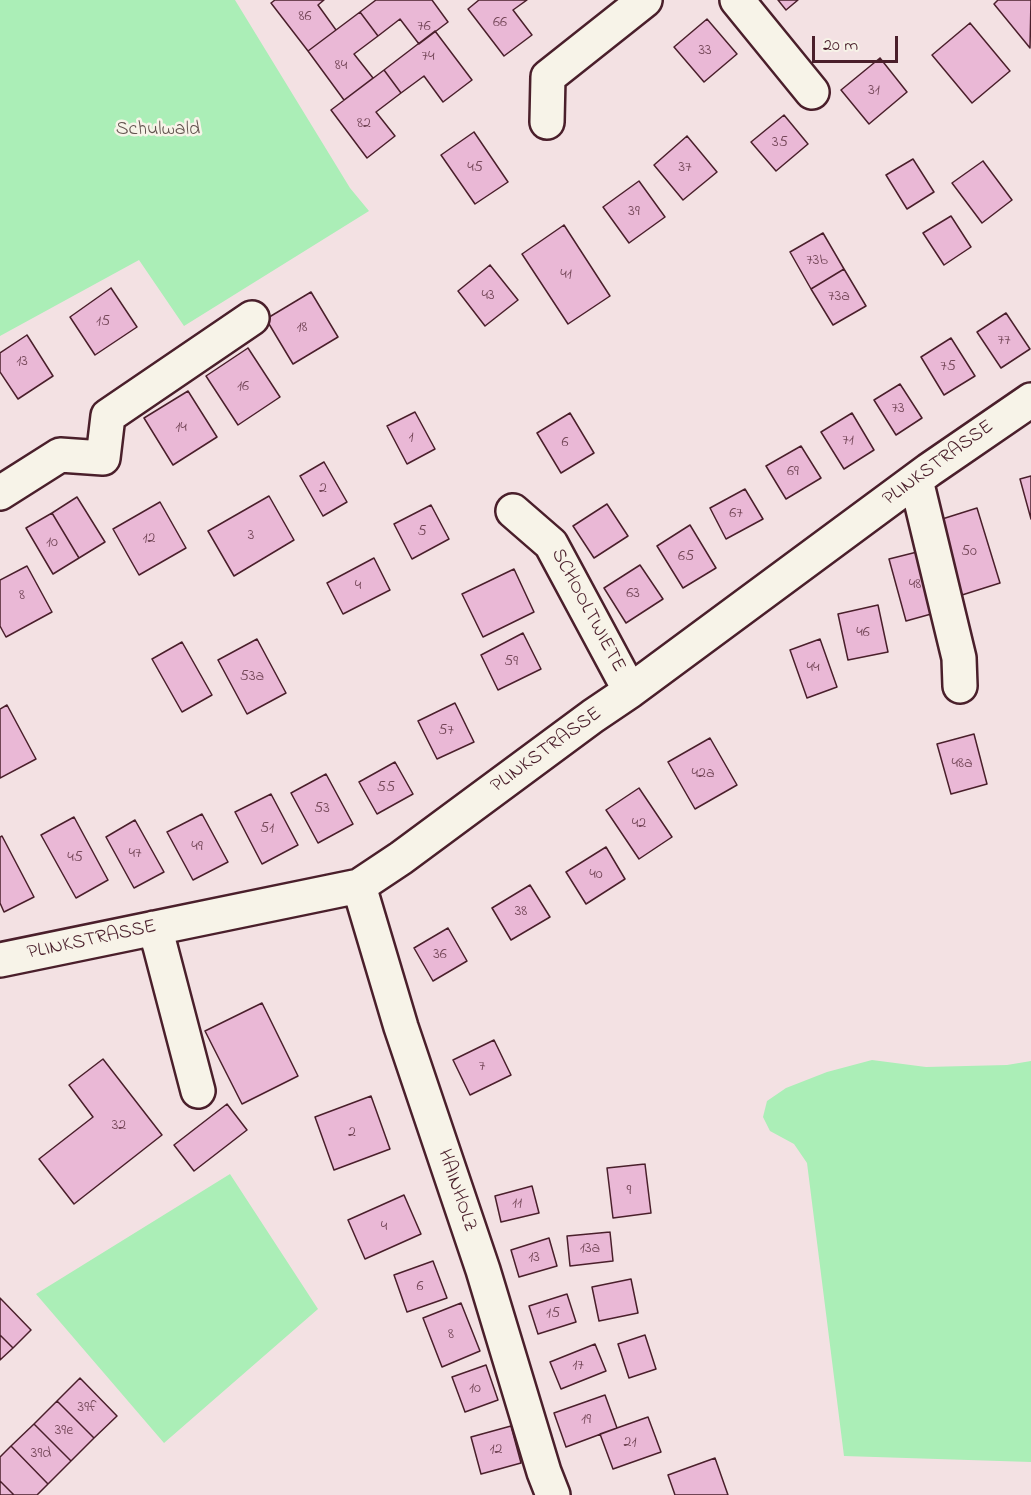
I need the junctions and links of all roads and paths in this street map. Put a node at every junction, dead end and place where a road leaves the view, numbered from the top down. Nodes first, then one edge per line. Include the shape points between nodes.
1 (645, 0) edge
2 (738, 0) edge
3 (812, 92) dead end
4 (547, 122) dead end
5 (252, 318) dead end
6 (1031, 400) edge
7 (916, 480) junction
8 (0, 493) edge
9 (513, 512) dead end
10 (960, 686) dead end
11 (630, 691) junction
12 (359, 886) junction
13 (154, 928) junction
14 (0, 960) edge
15 (198, 1091) dead end
16 (553, 1495) edge

1 - 4 street via 548,77
2 - 3 street
5 - 8 street via 108,416 103,458 60,455
6 - 7 street, PLINKSTRASSE
7 - 10 street via 959,658
7 - 11 street, PLINKSTRASSE
9 - 11 street, SCHOOLTWIETE via 551,544
11 - 12 street, PLINKSTRASSE
12 - 13 street, PLINKSTRASSE
12 - 16 street, HAINHOLZ
13 - 14 street, PLINKSTRASSE
13 - 15 street

